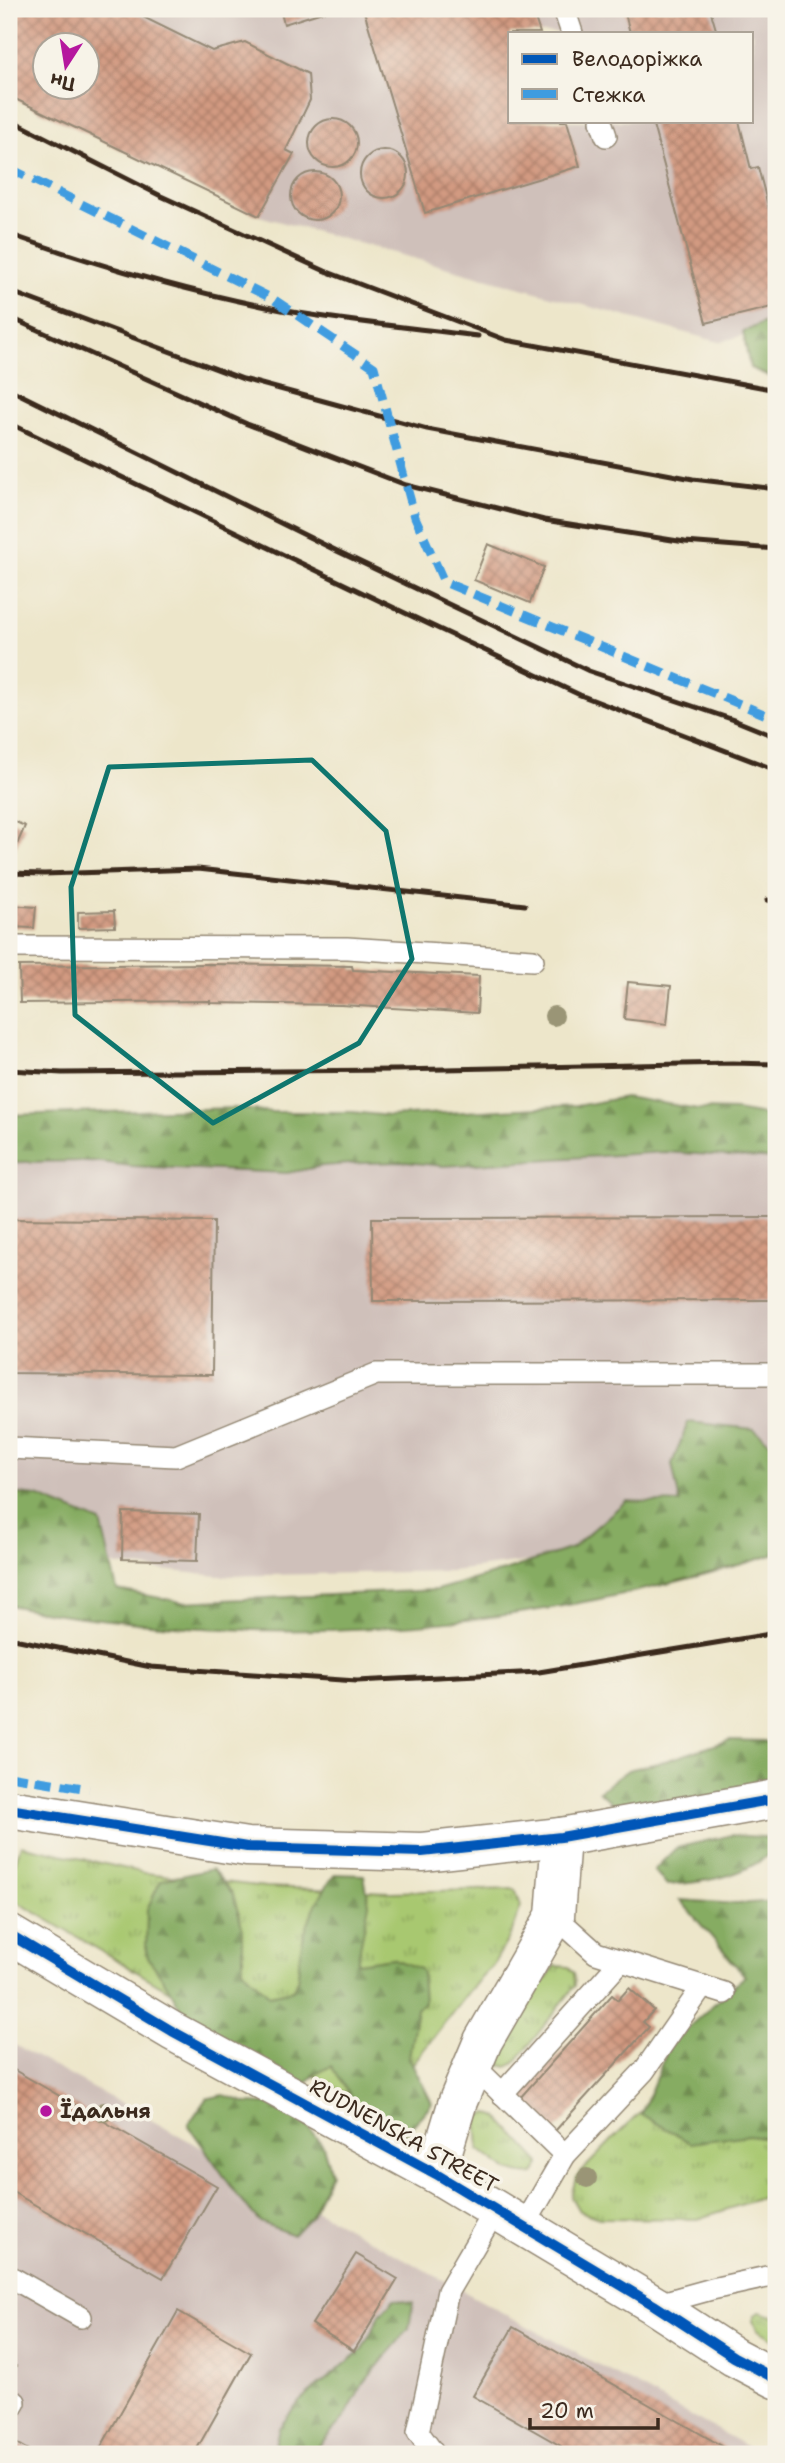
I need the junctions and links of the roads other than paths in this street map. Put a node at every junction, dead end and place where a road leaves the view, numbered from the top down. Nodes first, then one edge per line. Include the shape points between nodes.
1 (564, 9) edge
2 (572, 32) edge
3 (9, 947) edge
4 (533, 960) dead end
5 (776, 1374) edge
6 (9, 1448) edge
7 (776, 1799) edge
8 (9, 1809) edge
9 (561, 1838) junction
10 (555, 1916) junction
11 (9, 1934) edge
12 (621, 1961) junction
13 (703, 1986) junction
14 (724, 1993) dead end
15 (473, 2065) junction
16 (502, 2094) junction
17 (565, 2155) junction
18 (427, 2169) junction
19 (510, 2218) junction
20 (776, 2275) edge
21 (9, 2276) edge
22 (654, 2305) junction
23 (81, 2317) dead end
24 (776, 2379) edge
25 (434, 2454) edge

1 - 2 lane
3 - 4 lane via 348,948
5 - 6 lane via 376,1374 176,1456
7 - 9 street
8 - 9 street via 247,1847 422,1852
9 - 10 street
10 - 12 lane via 596,1953
10 - 15 street
11 - 18 street, RUDNENSKA STREET via 172,2031
12 - 13 lane
12 - 16 lane
13 - 14 lane
13 - 17 lane via 643,2071
15 - 16 lane
15 - 18 street
16 - 17 lane
17 - 19 lane
18 - 19 street, RUDNENSKA STREET
19 - 22 street, RUDNENSKA STREET
19 - 25 lane via 448,2291 418,2432
20 - 22 lane
21 - 23 lane
22 - 24 street, RUDNENSKA STREET

